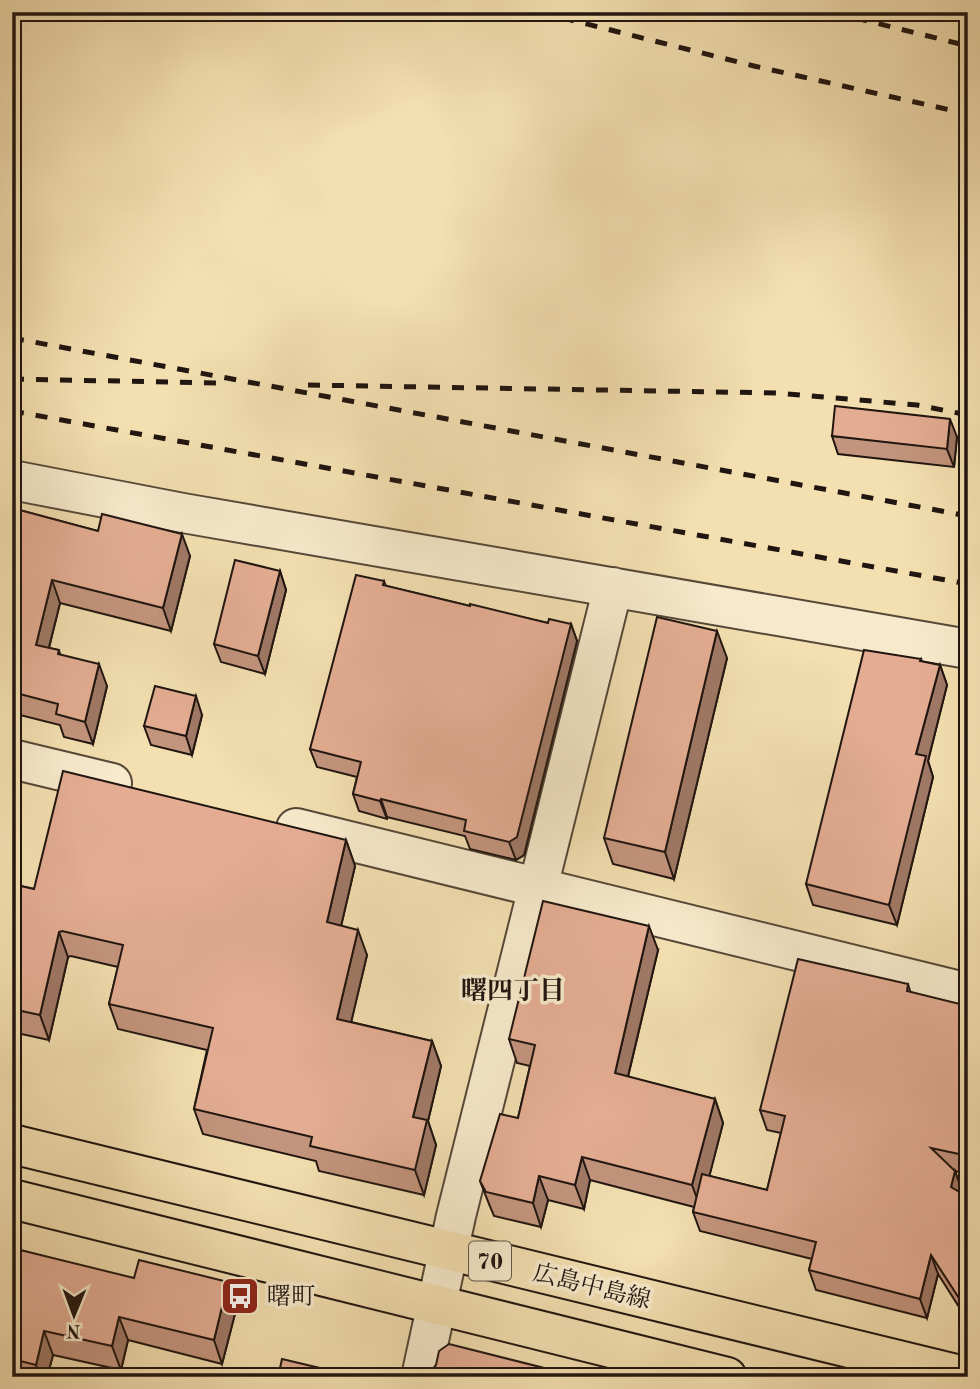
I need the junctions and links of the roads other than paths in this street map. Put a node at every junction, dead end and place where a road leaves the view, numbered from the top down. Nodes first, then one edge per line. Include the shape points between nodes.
1 (12, 480) edge
2 (613, 587) junction
3 (968, 649) edge
4 (12, 759) edge
5 (147, 792) edge
6 (268, 821) edge
7 (538, 887) junction
8 (968, 993) edge
9 (12, 1144) edge
10 (12, 1199) edge
11 (447, 1251) junction
12 (437, 1305) junction
13 (421, 1377) edge
14 (727, 1377) edge
15 (968, 1377) edge

1 - 2 street
2 - 3 street
2 - 7 street
4 - 5 street
6 - 7 street
7 - 8 street
7 - 11 street
9 - 11 main road, 広島中島線 / 70
10 - 12 main road, 70
11 - 12 street
11 - 15 main road, 広島中島線 / 70
12 - 13 street
12 - 14 main road, 70

